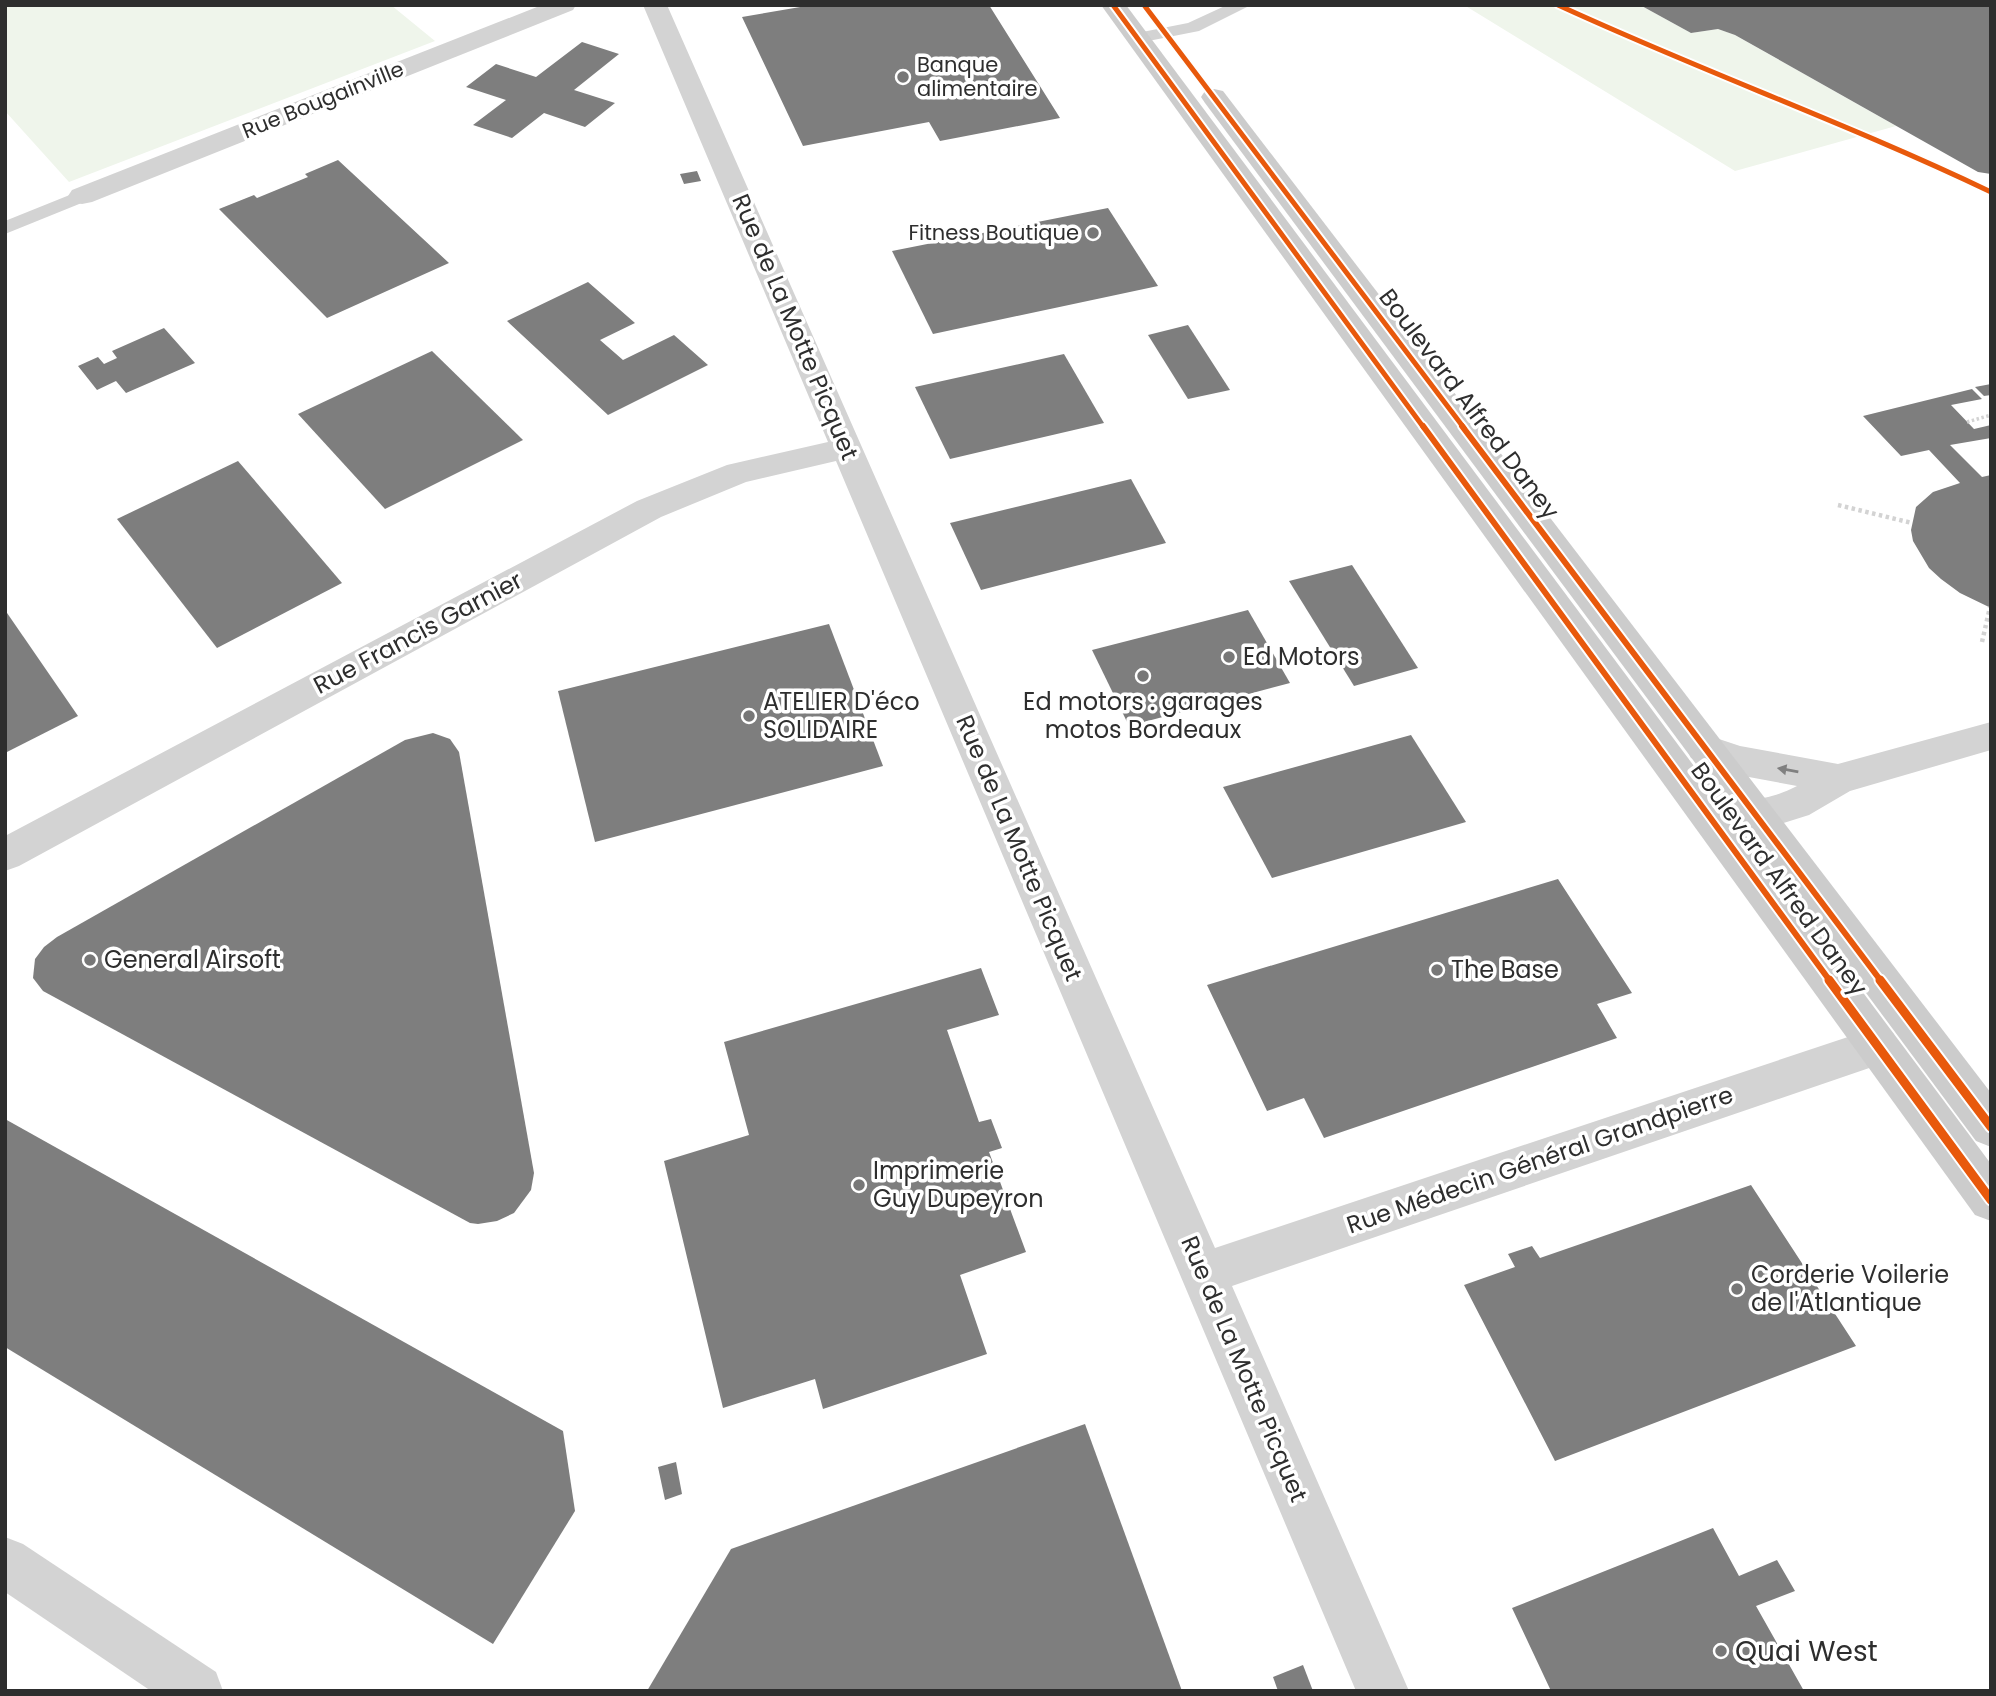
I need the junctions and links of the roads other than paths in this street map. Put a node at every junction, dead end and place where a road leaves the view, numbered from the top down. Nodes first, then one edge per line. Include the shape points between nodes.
1 (564, 5) edge
2 (655, 5) edge
3 (1113, 5) edge
4 (1242, 5) edge
5 (1149, 25) edge
6 (82, 196) joint
7 (5, 228) edge
8 (847, 448) junction
9 (1991, 736) edge
10 (1704, 748) junction
11 (1682, 778) junction
12 (1838, 779) junction
13 (1755, 816) junction
14 (5, 855) edge
15 (1878, 1046) junction
16 (1991, 1127) edge
17 (1991, 1200) edge
18 (1203, 1274) junction
19 (5, 1562) edge
20 (197, 1691) edge
21 (1383, 1691) edge

1 - 6 street, Rue Bougainville
2 - 8 street, Rue de La Motte Picquet
3 - 5 main road, Boulevard Alfred Daney
4 - 5 lane via 1193,27
5 - 10 main road, Boulevard Alfred Daney
5 - 11 main road, Boulevard Alfred Daney
6 - 7 lane
8 - 14 street, Rue Francis Garnier via 738,473 649,509
8 - 18 street, Rue de La Motte Picquet
9 - 12 street
12 -> 10 street via 1738,760
10 - 13 main road, Boulevard Alfred Daney
11 - 13 street via 1718,806
11 - 15 main road, Boulevard Alfred Daney
12 - 13 street via 1801,804
13 - 16 main road, Boulevard Alfred Daney
15 - 17 main road, Boulevard Alfred Daney
15 - 18 street, Rue Médecin Général Grandpierre
18 - 21 street, Rue de La Motte Picquet
19 - 20 street

